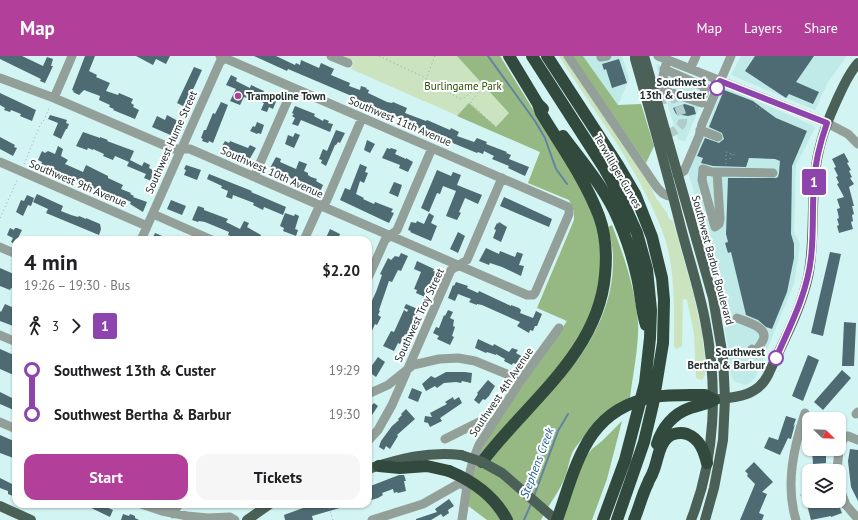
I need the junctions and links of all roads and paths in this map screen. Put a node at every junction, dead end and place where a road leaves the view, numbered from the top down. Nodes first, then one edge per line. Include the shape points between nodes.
1 (72, 56) edge
2 (331, 56) edge
3 (379, 56) edge
4 (435, 56) edge
5 (509, 56) edge
6 (532, 56) edge
7 (547, 56) edge
8 (568, 56) edge
9 (635, 56) edge
10 (644, 56) edge
11 (696, 56) edge
12 (731, 56) edge
13 (224, 57) edge
14 (662, 58) edge
15 (348, 63) dead end
16 (858, 63) edge
17 (664, 69) junction
18 (690, 69) junction
19 (0, 78) edge
20 (426, 79) junction
21 (720, 81) junction
22 (654, 87) junction
23 (294, 88) junction
24 (668, 92) junction
25 (54, 98) junction
26 (696, 100) junction
27 (538, 104) junction
28 (709, 106) junction
29 (756, 106) dead end
30 (761, 110) dead end
31 (362, 118) junction
32 (41, 123) dead end
33 (827, 123) junction
34 (700, 130) junction
35 (718, 137) dead end
36 (858, 144) edge
37 (432, 148) junction
38 (182, 149) junction
39 (732, 154) junction
40 (735, 155) dead end
41 (730, 159) dead end
42 (0, 162) edge
43 (688, 162) junction
44 (703, 169) junction
45 (721, 170) junction
46 (773, 173) dead end
47 (677, 175) junction
48 (254, 177) junction
49 (502, 178) junction
50 (673, 196) junction
51 (321, 206) junction
52 (569, 209) junction
53 (153, 214) junction
54 (147, 226) junction
55 (391, 235) junction
56 (143, 236) edge
57 (203, 236) edge
58 (306, 236) edge
59 (0, 247) edge
60 (12, 252) edge
61 (459, 265) junction
62 (372, 268) edge
63 (532, 295) junction
64 (737, 318) dead end
65 (559, 328) joint
66 (0, 335) edge
67 (650, 338) junction
68 (12, 340) edge
69 (755, 353) joint
70 (755, 362) dead end
71 (407, 369) junction
72 (521, 380) junction
73 (372, 392) edge
74 (719, 399) junction
75 (0, 422) edge
76 (493, 423) junction
77 (802, 423) edge
78 (12, 426) edge
79 (372, 436) edge
80 (846, 436) edge
81 (445, 440) dead end
82 (858, 440) edge
83 (482, 462) junction
84 (707, 463) junction
85 (374, 468) edge
86 (648, 482) junction
87 (466, 487) junction
88 (802, 495) edge
89 (792, 496) junction
90 (846, 505) edge
91 (0, 506) edge
92 (154, 508) edge
93 (177, 508) edge
94 (264, 508) edge
95 (329, 508) edge
96 (173, 514) junction
97 (858, 519) edge
98 (31, 520) edge
99 (235, 520) edge
100 (247, 520) edge
101 (333, 520) edge
102 (372, 520) edge
103 (462, 520) edge
104 (508, 520) edge
105 (557, 520) edge
106 (603, 520) edge
107 (617, 520) edge
108 (634, 520) edge
109 (691, 520) edge
110 (704, 520) edge
111 (796, 520) edge

1 - 25 street
2 - 15 street
3 - 20 path
4 - 20 path
5 - 27 highway
6 - 67 highway, Terwilliger Curves via 604,168 630,216 647,269 651,310
7 - 107 highway, Terwilliger Curves via 635,194 652,237 662,278 663,343 653,404 644,442
8 - 50 street via 656,186 666,196
9 - 50 main road, Southwest Barbur Boulevard
10 - 22 main road, Southwest Barbur Boulevard
11 - 18 street
12 - 21 street
13 - 23 street, Southwest 11th Avenue
13 - 38 street, Southwest Hume Street
14 - 17 street
14 - 18 street
16 - 33 main road via 842,87
17 - 24 street
17 - 26 street via 704,87 704,94
18 - 21 street via 705,71
19 - 25 street, Southwest 10th Avenue
20 - 52 path via 460,99 478,87 481,88 471,103 497,127 541,149 552,182 571,200
21 - 28 street
21 - 33 street
22 - 24 street
22 - 47 main road, Southwest Barbur Boulevard
23 - 31 street, Southwest 11th Avenue
23 - 48 street
24 - 26 street via 677,97
25 - 32 path
25 - 38 street, Southwest 10th Avenue via 173,149
26 - 28 street
27 - 67 highway via 593,176 614,209 637,277
27 - 83 highway via 591,199 602,224 606,272 603,291 590,328 575,353
28 - 34 street
29 - 30 path
31 - 37 street, Southwest 11th Avenue
31 - 51 street via 326,202
33 - 36 street via 848,134
33 - 74 main road via 819,146 815,174 811,259 797,311 762,385 745,395
34 - 35 street
34 - 43 street
37 - 49 street, Southwest 11th Avenue
37 - 55 street via 398,230
38 - 48 street, Southwest 10th Avenue via 190,149
38 - 53 street, Southwest Hume Street
39 - 40 path
39 - 41 path
39 - 45 path via 726,152
42 - 54 street, Southwest 9th Avenue
43 - 44 street
43 - 47 street via 684,171
44 - 45 street via 712,172
44 - 45 street via 702,180 715,227 719,224 720,218
45 - 46 street
47 - 74 main road, Southwest Barbur Boulevard via 715,306 723,357
48 - 51 street, Southwest 10th Avenue
49 - 52 street, Southwest 11th Avenue via 566,205
49 - 61 street, Southwest Troy Street via 467,260
50 - 74 main road, Southwest Barbur Boulevard via 705,319
51 - 55 street, Southwest 10th Avenue
51 - 58 street
52 - 63 street
53 - 54 street, Southwest Hume Street
53 - 57 street
54 - 56 street, Southwest Hume Street
55 - 61 street, Southwest 10th Avenue
55 - 62 street via 384,240
59 - 60 street
61 - 63 street, Southwest 10th Avenue
61 - 71 street, Southwest Troy Street via 451,270
63 - 65 path via 554,302 566,314 564,325
64 - 69 street via 763,332 764,337
65 - 72 street, Southwest 4th Avenue
66 - 68 street
67 - 106 highway, Terwilliger Curves via 645,383 632,434
69 - 70 path
71 - 72 street via 429,360 458,358 483,364
71 - 73 street via 388,384
71 - 79 street, Southwest Troy Street via 386,417
72 - 76 street, Southwest 4th Avenue
74 - 84 main road, Southwest Barbur Boulevard
74 - 86 highway via 680,412 665,427 658,440
74 - 105 highway, bridge via 691,394 662,396 641,400 621,408 606,418 584,446
74 - 110 main road, Southwest Barbur Boulevard via 725,426 713,492
75 - 78 street
76 - 81 street via 481,421
76 - 87 street, Southwest 4th Avenue via 474,456
77 - 89 street via 794,449
80 - 82 street
83 - 85 main road, bridge via 460,455 440,453 403,458
83 - 105 main road, bridge via 502,473
84 - 86 highway via 704,451 697,441 685,433 674,434 663,443
84 - 109 main road, Southwest Barbur Boulevard via 699,499
85 - 104 highway, bridge via 427,466 450,471 478,487 497,504
86 - 108 highway
87 - 102 street via 460,483 456,484 430,500
87 - 103 street, Southwest 4th Avenue
88 - 89 path
89 - 111 street
90 - 97 street
91 - 98 main road
92 - 96 street
93 - 96 street
94 - 100 main road
95 - 101 path
96 - 99 street via 208,518 230,517

